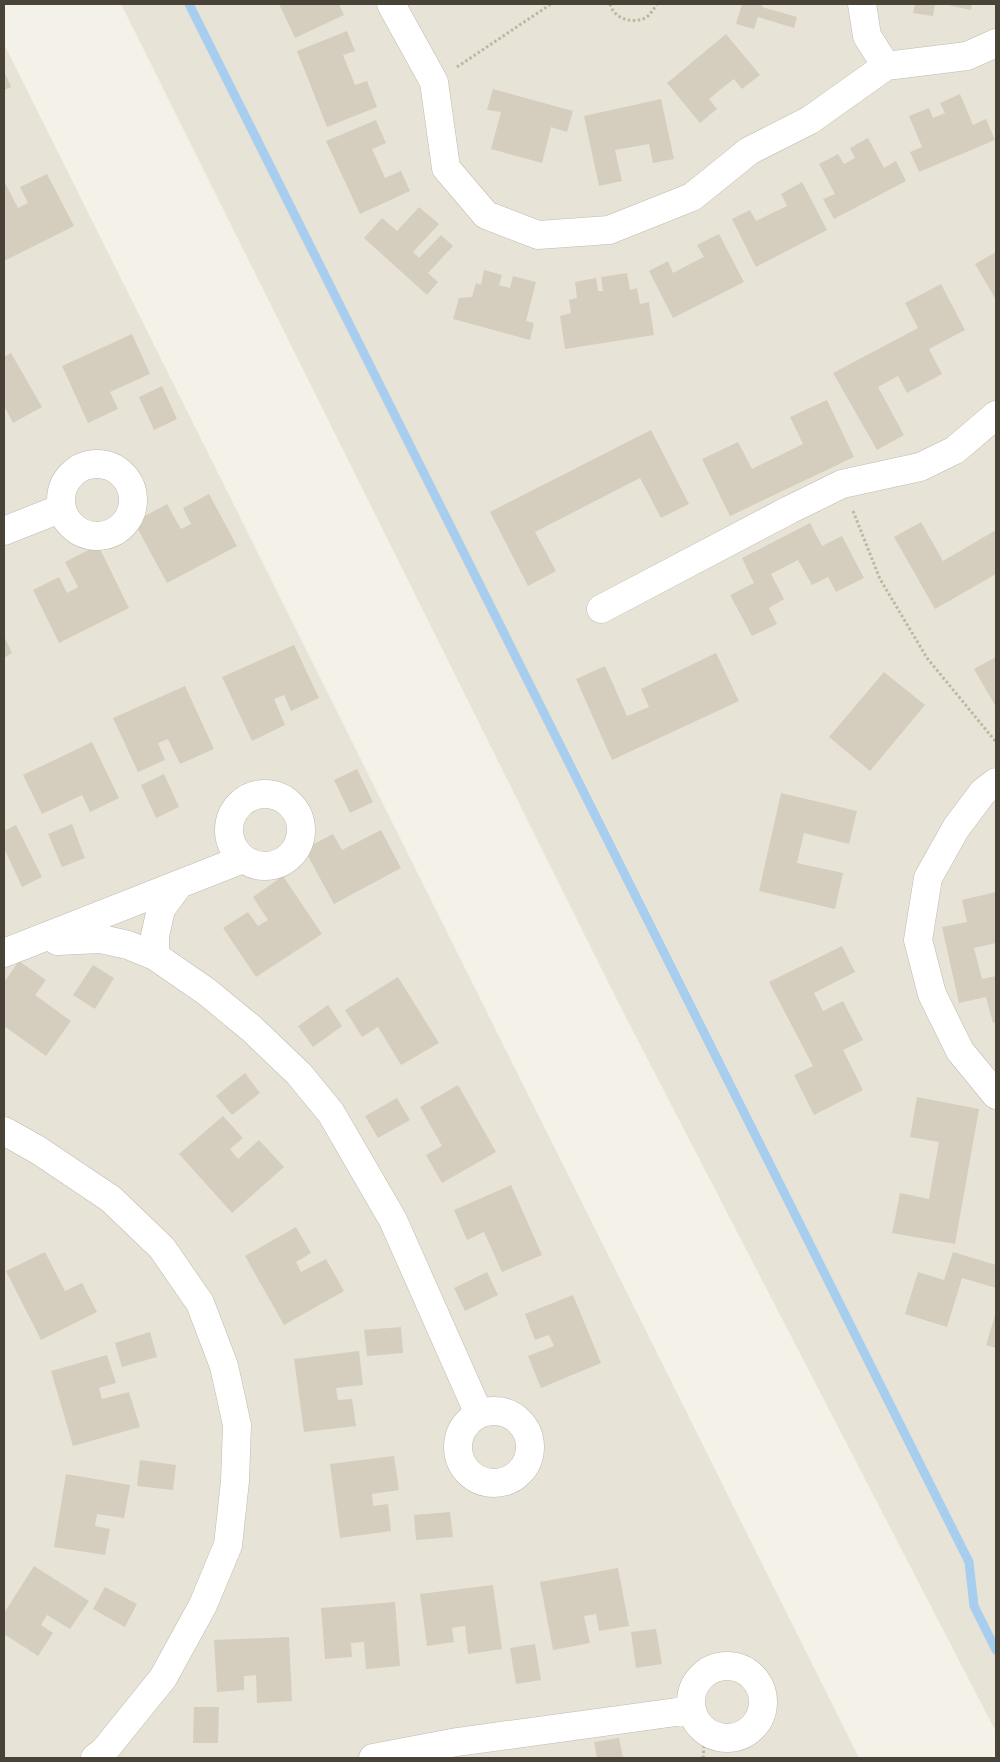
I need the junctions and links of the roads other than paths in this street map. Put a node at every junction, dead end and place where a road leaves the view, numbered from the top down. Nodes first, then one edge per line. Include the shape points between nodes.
1 (391, 4) edge
2 (862, 4) edge
3 (996, 43) edge
4 (886, 66) junction
5 (996, 415) edge
6 (62, 508) dead end
7 (4, 531) edge
8 (601, 609) dead end
9 (996, 782) edge
10 (243, 859) dead end
11 (178, 886) junction
12 (11, 950) edge
13 (155, 956) junction
14 (996, 1096) edge
15 (4, 1131) edge
16 (479, 1414) dead end
17 (698, 1720) road end
18 (106, 1756) edge
19 (373, 1758) edge

1 - 4 lane via 434,82 446,168 486,215 538,235 609,230 692,197 749,151 810,120
2 - 4 lane via 867,36
3 - 4 lane via 967,56
5 - 8 lane via 956,450 920,467 842,484
6 - 7 lane
9 - 14 lane via 983,792 956,828 928,878 918,940 932,994 960,1051
10 - 11 lane
11 - 12 lane
11 - 13 lane via 160,909
12 - 13 lane via 59,940 101,939
13 - 16 lane via 207,992 252,1029 299,1074 331,1112 393,1220
15 - 18 lane via 111,1199 162,1248 200,1303 224,1366 237,1425 228,1545 203,1605 163,1678
17 - 19 lane via 457,1742

